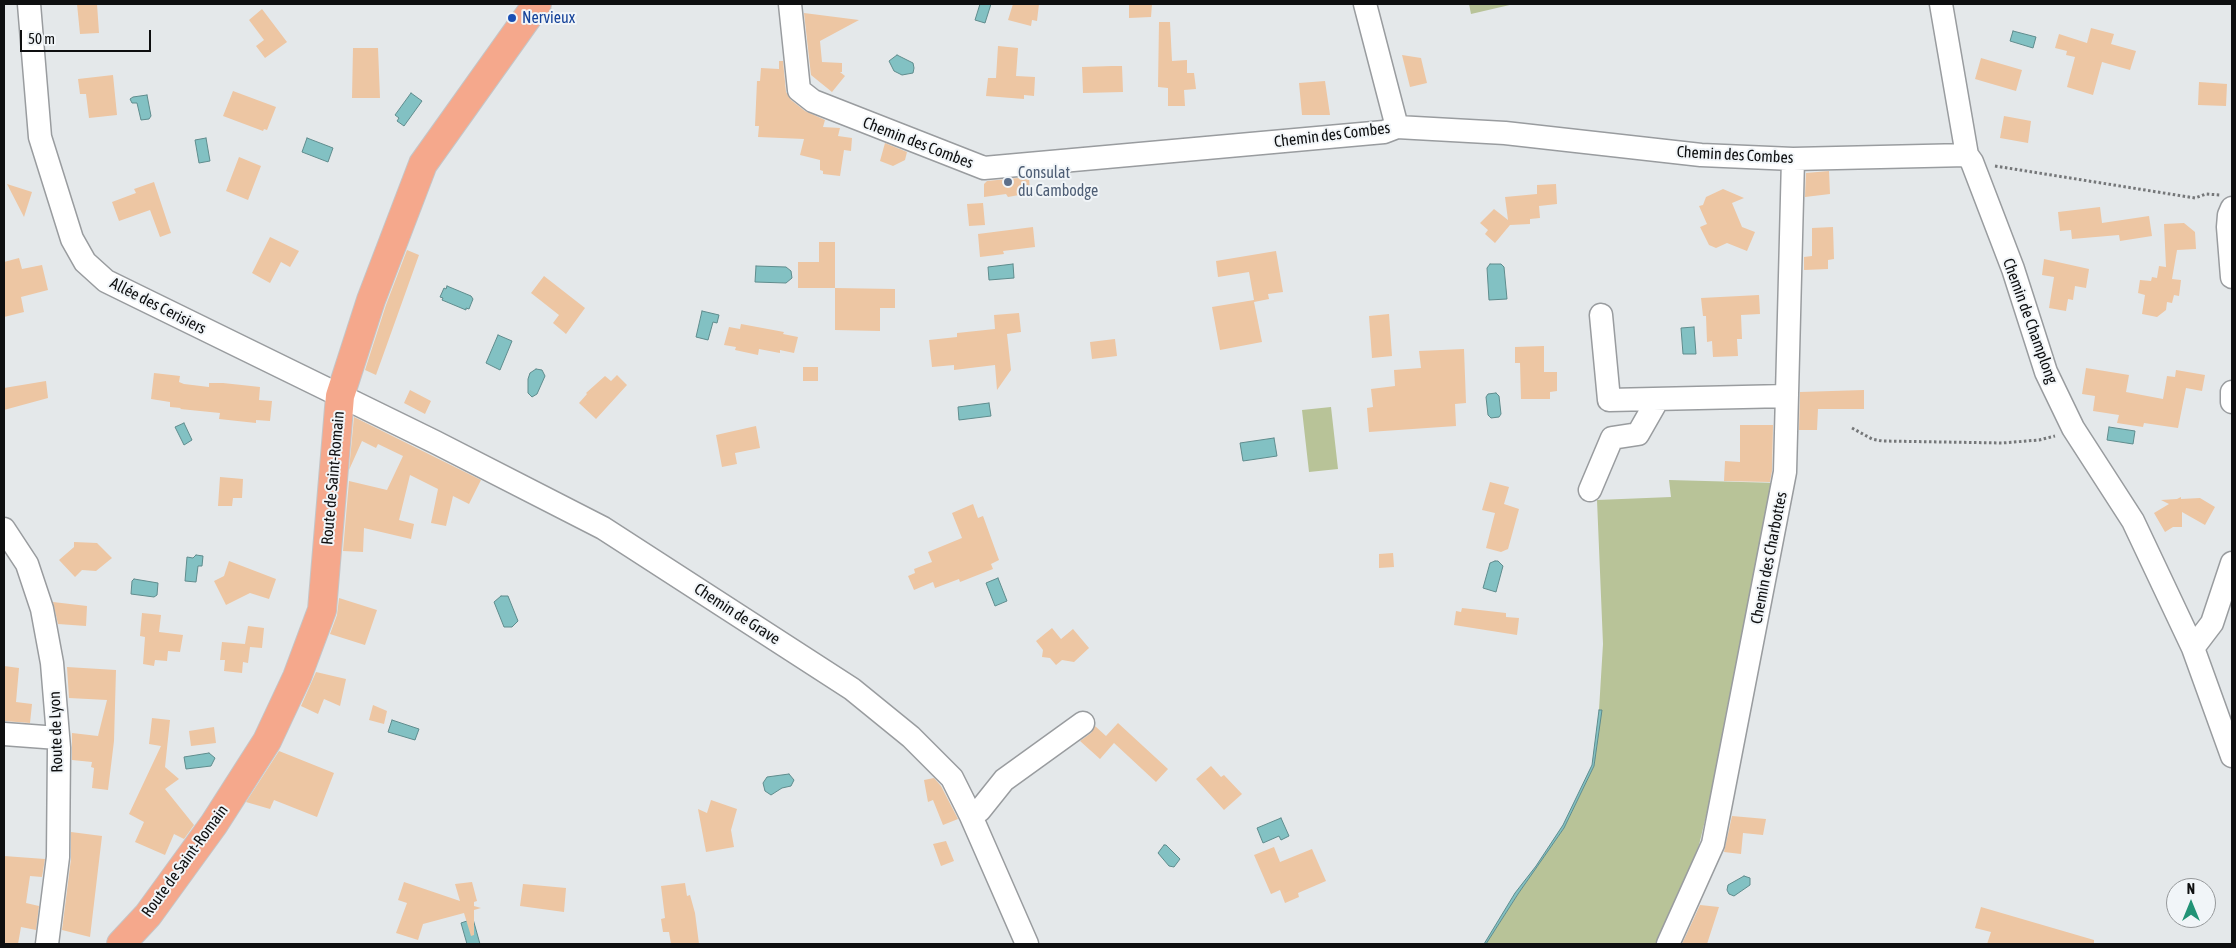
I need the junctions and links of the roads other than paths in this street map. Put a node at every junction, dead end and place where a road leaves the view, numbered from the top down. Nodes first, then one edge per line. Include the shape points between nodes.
1 (29, 4) edge
2 (537, 4) edge
3 (790, 4) edge
4 (1365, 4) edge
5 (1941, 4) edge
6 (1397, 127) junction
7 (1969, 158) junction
8 (1793, 159) junction
9 (2229, 203) edge
10 (2232, 277) edge
11 (1601, 314) dead end
12 (2232, 392) edge
13 (340, 396) junction
14 (1787, 396) junction
15 (1658, 399) junction
16 (1609, 400) junction
17 (2232, 402) edge
18 (1612, 438) junction
19 (1590, 490) dead end
20 (4, 529) edge
21 (2232, 563) edge
22 (2193, 648) junction
23 (1083, 724) dead end
24 (4, 734) edge
25 (58, 738) junction
26 (2232, 756) edge
27 (971, 816) junction
28 (1022, 943) edge
29 (47, 944) edge
30 (121, 944) edge
31 (1668, 944) edge

1 - 13 street, Allée des Cerisiers via 40,137 72,239 85,262 106,280
2 - 13 main road, Route de Saint-Romain via 424,164 371,300
3 - 6 street, Chemin des Combes via 799,90 813,101 984,168 1384,132
4 - 6 street
5 - 7 street, Chemin de Champlong
6 - 8 street, Chemin des Combes via 1505,133 1701,155
7 - 8 street, Chemin des Combes
7 - 22 street, Chemin de Champlong via 2013,269 2046,372 2073,428 2133,521
8 - 14 street, Chemin des Charbottes
9 - 10 street
11 - 16 street
12 - 17 street
13 - 27 street, Chemin de Grave via 602,528 852,689 911,737 952,778
13 - 30 main road, Route de Saint-Romain via 322,610 297,677 267,741 214,824 148,915
14 - 15 street
14 - 31 street, Chemin des Charbottes via 1785,472 1713,844
15 - 16 street
15 - 18 street via 1638,434
16 - 18 street
18 - 19 street
20 - 25 street, Route de Lyon via 27,564 42,609 52,664
21 - 22 street via 2212,623
22 - 26 street, Chemin de Champlong
23 - 27 street via 1004,780 980,810
24 - 25 street
25 - 29 street, Route de Lyon via 58,857
27 - 28 street, Chemin de Grave

